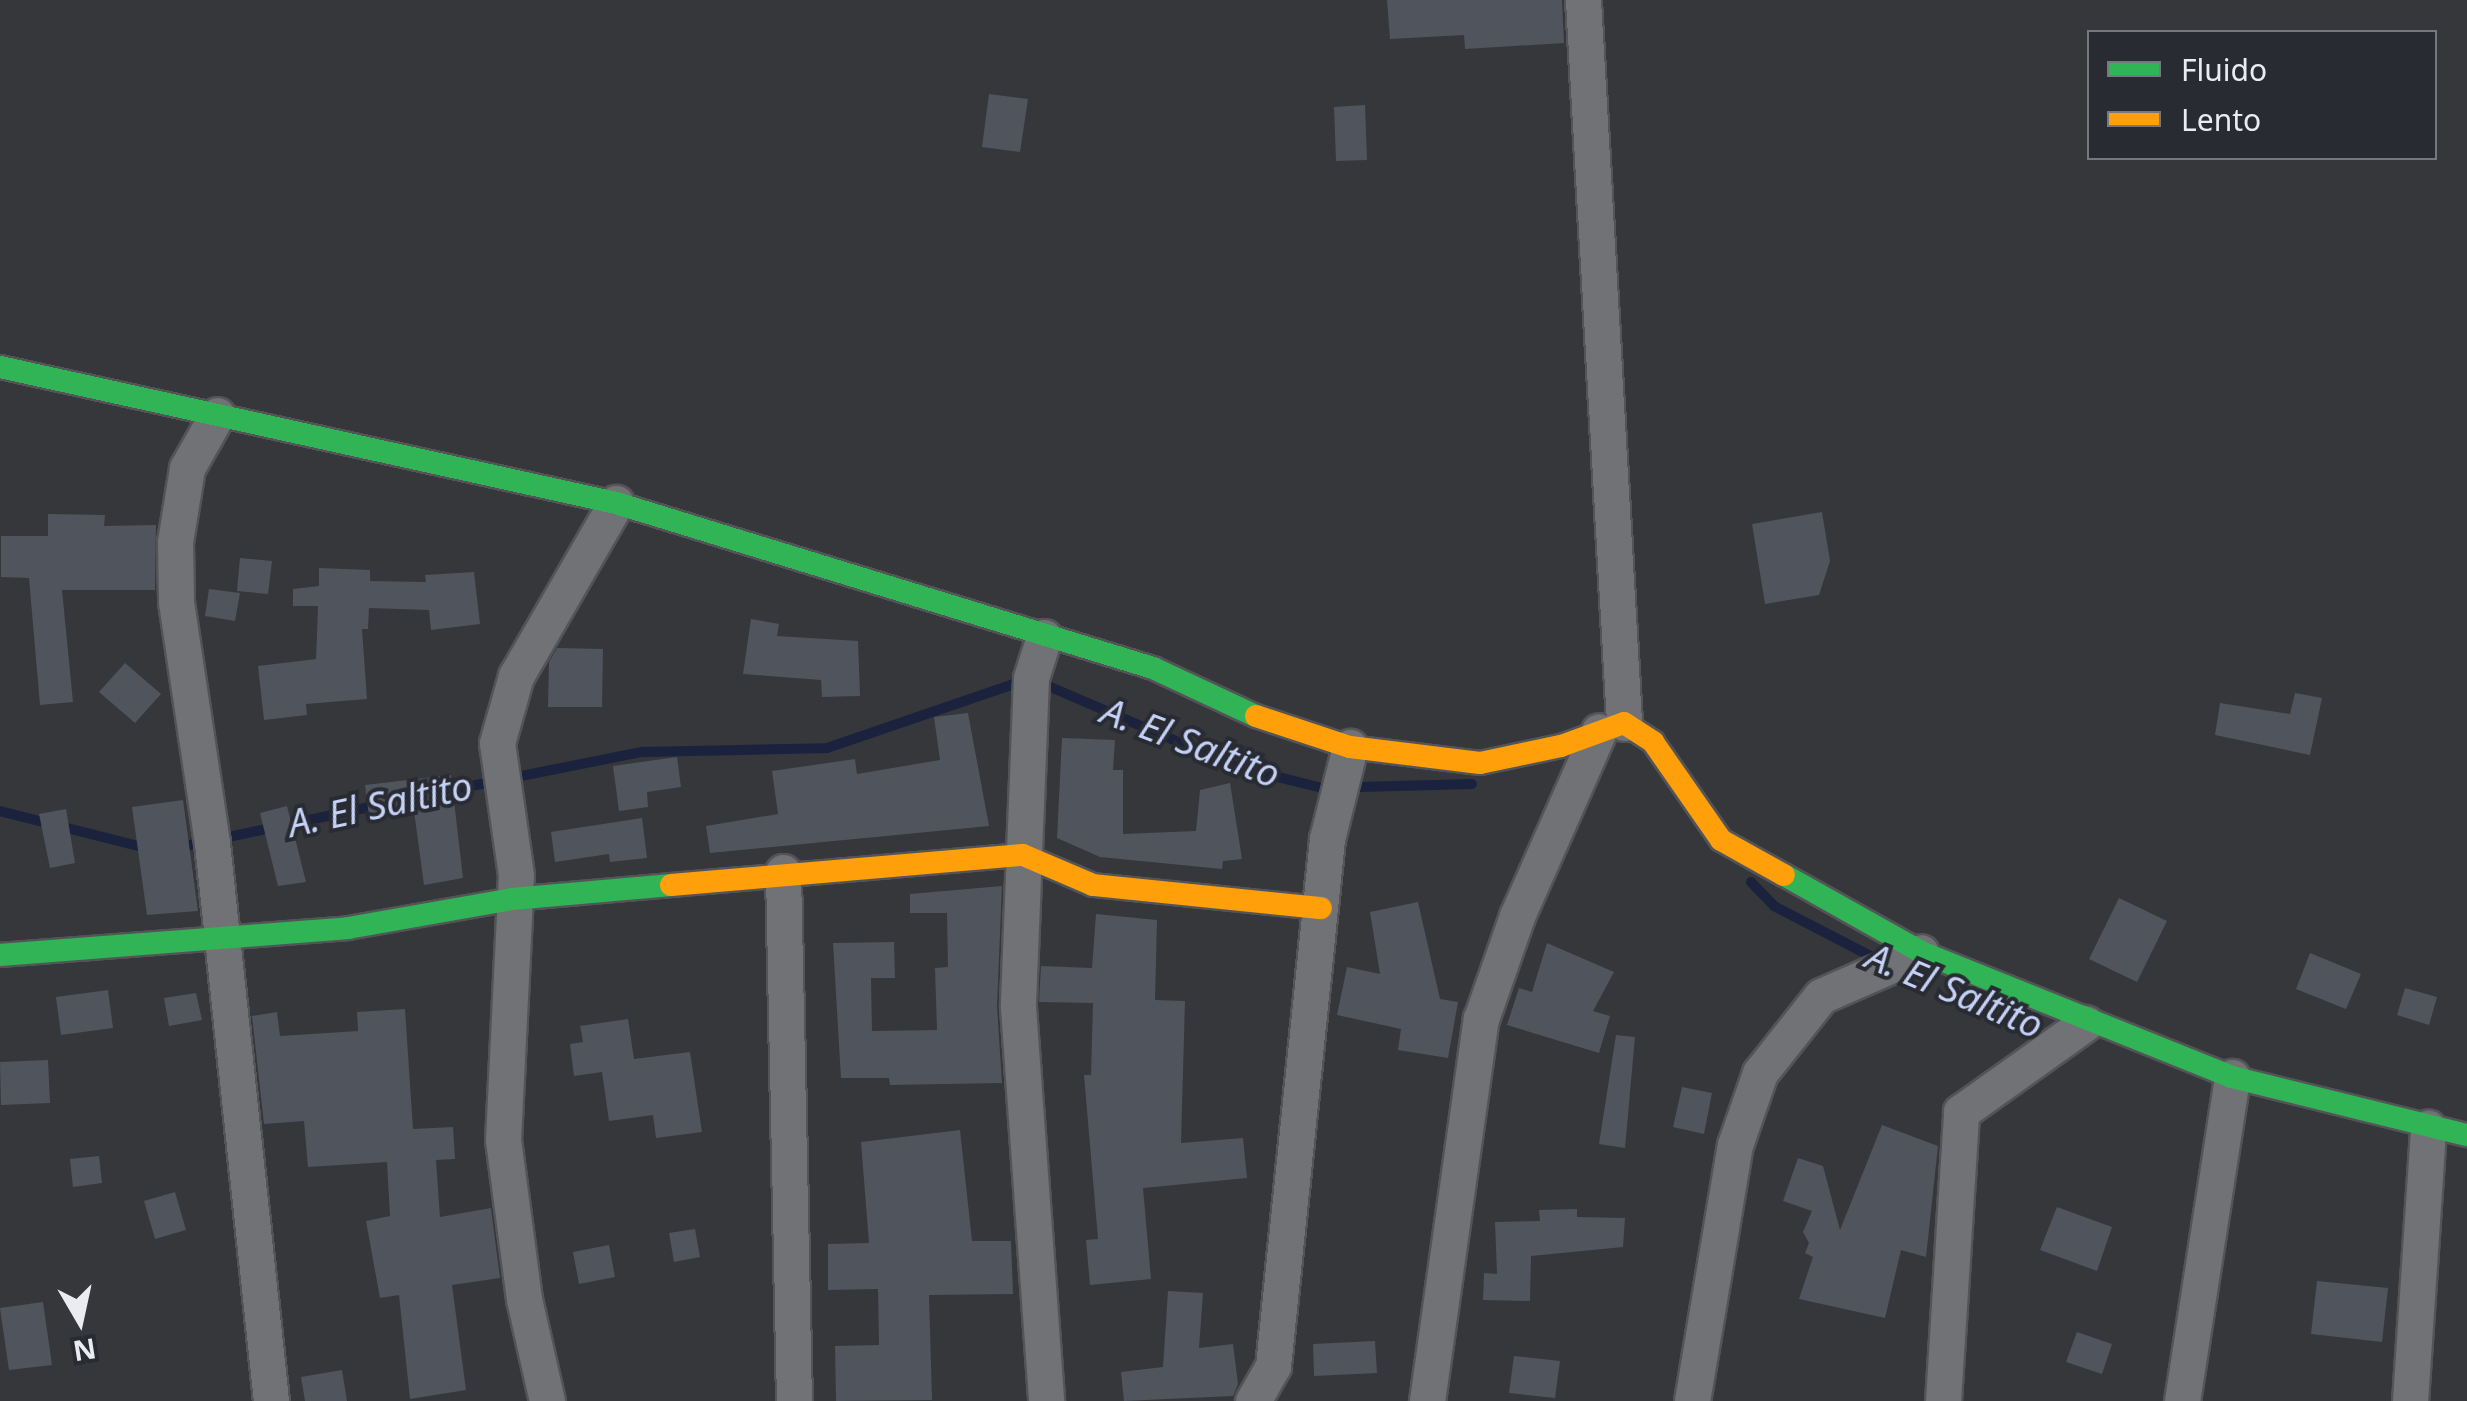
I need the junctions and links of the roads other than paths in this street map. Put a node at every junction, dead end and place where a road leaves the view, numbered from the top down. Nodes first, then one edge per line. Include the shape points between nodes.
1 (1583, 0) edge
2 (0, 367) edge
3 (217, 415) junction
4 (616, 503) junction
5 (1044, 637) junction
6 (1611, 727) junction
7 (1350, 748) junction
8 (1023, 855) junction
9 (782, 872) junction
10 (512, 900) junction
11 (1321, 908) junction
12 (223, 940) junction
13 (1921, 952) junction
14 (0, 955) edge
15 (2086, 1023) junction
16 (2232, 1077) junction
17 (2428, 1128) junction
18 (2467, 1135) edge
19 (271, 1401) edge
20 (547, 1401) edge
21 (794, 1401) edge
22 (1046, 1401) edge
23 (1253, 1401) edge
24 (1426, 1401) edge
25 (1692, 1401) edge
26 (1942, 1401) edge
27 (2182, 1401) edge
28 (2410, 1401) edge

1 - 6 street
2 - 3 street
3 - 4 street
3 - 12 street via 187,468 175,542 176,602
4 - 5 street
4 - 10 street via 516,676 503,712 497,743 516,876
5 - 7 street via 1152,668 1276,725
5 - 8 street via 1031,678
6 - 7 street via 1480,763
6 - 13 street via 1653,742 1721,840
6 - 24 street via 1517,916 1481,1018
7 - 11 street via 1328,839
8 - 9 street
8 - 11 street via 1092,885
8 - 22 street via 1018,1007
9 - 10 street
9 - 21 street
10 - 12 street via 348,928
10 - 20 street via 503,1140 524,1299
11 - 23 street via 1273,1366
12 - 14 street
12 - 19 street
13 - 15 street
13 - 25 street via 1821,996 1760,1073 1735,1145
15 - 16 street
15 - 26 street via 1961,1112
16 - 17 street
16 - 27 street
17 - 18 street
17 - 28 street

